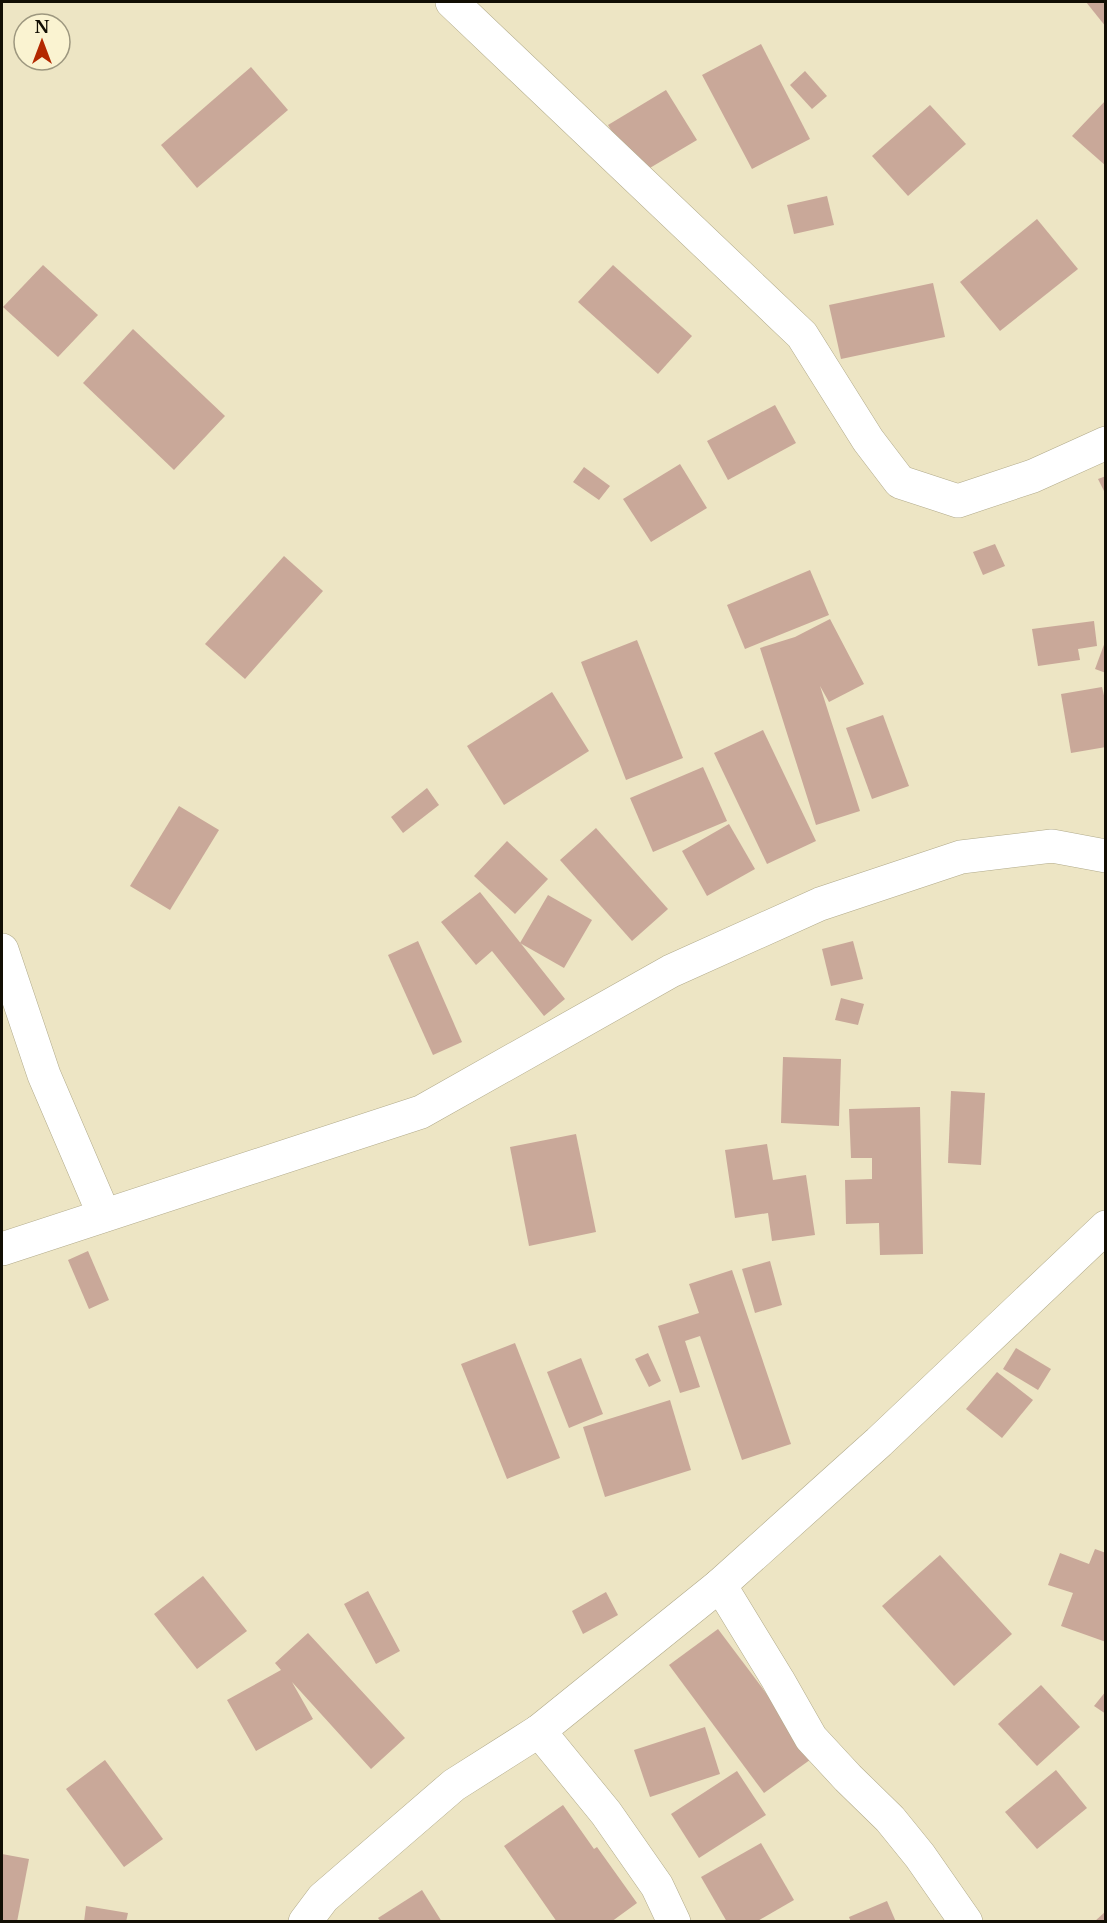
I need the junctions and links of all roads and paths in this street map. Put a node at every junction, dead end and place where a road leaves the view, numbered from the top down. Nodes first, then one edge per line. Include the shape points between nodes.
1 (452, 2) edge
2 (1106, 443) edge
3 (1106, 856) edge
4 (2, 950) edge
5 (104, 1215) junction
6 (1106, 1227) edge
7 (2, 1249) edge
8 (720, 1585) junction
9 (539, 1731) junction
10 (305, 1922) edge
11 (674, 1922) edge
12 (966, 1922) edge

1 - 2 street via 802,335 868,440 900,482 958,501 1033,476
3 - 5 street via 1052,846 961,857 820,904 671,971 420,1112
4 - 5 street via 44,1075
5 - 7 street
6 - 8 street via 879,1442
8 - 9 street
8 - 12 street via 811,1738 890,1819
9 - 10 street via 454,1785 324,1898
9 - 11 street via 613,1822 657,1886

